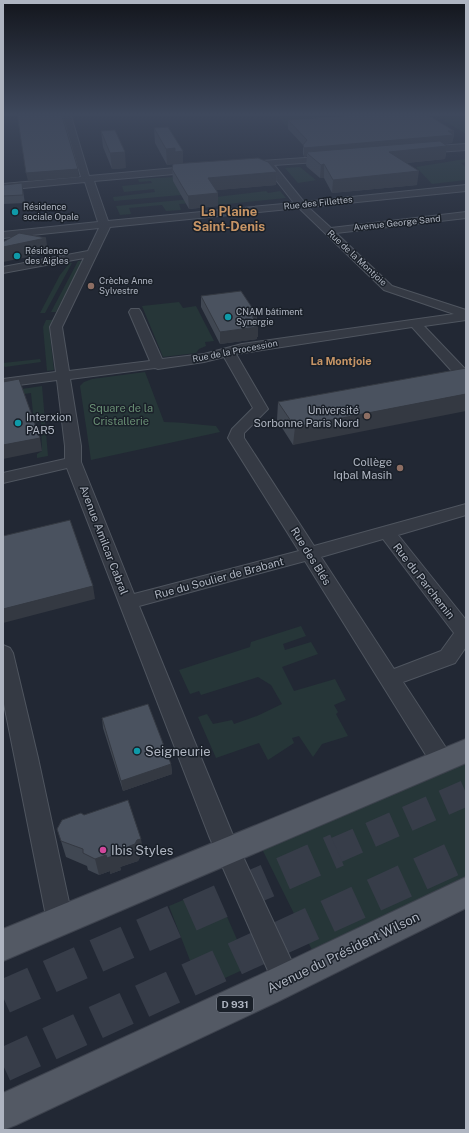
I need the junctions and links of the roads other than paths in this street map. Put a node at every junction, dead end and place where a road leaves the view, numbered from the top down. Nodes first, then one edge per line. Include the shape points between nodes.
1 (82, 166) edge
2 (269, 166) edge
3 (204, 169) edge
4 (88, 180) junction
5 (3, 187) edge
6 (466, 188) edge
7 (301, 204) junction
8 (466, 215) edge
9 (105, 225) junction
10 (328, 231) junction
11 (3, 235) edge
12 (93, 253) junction
13 (3, 270) edge
14 (135, 312) dead end
15 (466, 315) edge
16 (416, 324) junction
17 (229, 353) junction
18 (158, 365) junction
19 (465, 376) edge
20 (63, 377) junction
21 (448, 379) edge
22 (3, 383) edge
23 (73, 462) junction
24 (3, 478) edge
25 (466, 509) edge
26 (387, 532) junction
27 (309, 554) junction
28 (128, 602) junction
29 (3, 653) edge
30 (389, 679) junction
31 (454, 756) edge
32 (228, 851) junction
33 (466, 892) edge
34 (60, 921) junction
35 (3, 945) edge
36 (286, 979) junction
37 (3, 1112) edge

1 - 4 street
2 - 7 street, Rue de la Montjoie
3 - 4 street
4 - 5 street
4 - 9 street
6 - 7 street, Rue des Fillettes
7 - 9 street, Rue des Fillettes
7 - 10 street, Rue de la Montjoie
8 - 10 street, Avenue George Sand
9 - 11 street, Rue des Fillettes
9 - 12 street, Avenue Amilcar Cabral
10 - 15 street, Rue de la Montjoie via 388,288
12 - 13 street
12 - 20 street, Avenue Amilcar Cabral via 56,326
14 - 18 street
15 - 16 street, Rue de la Procession
16 - 17 street, Rue de la Procession via 257,346
16 - 19 street
17 - 18 street, Rue de la Procession
17 - 27 street, Rue des Blés via 268,408 237,432 236,438
18 - 20 street, Rue de la Procession
19 - 21 street
20 - 22 street, Rue de la Procession
20 - 23 street, Avenue Amilcar Cabral
23 - 24 street
23 - 28 street, Avenue Amilcar Cabral
25 - 26 street, Rue du Soulier de Brabant
26 - 27 street, Rue du Soulier de Brabant
26 - 30 street, Rue du Parchemin via 465,633 448,657
27 - 28 street, Rue du Soulier de Brabant
27 - 30 street, Rue des Blés
28 - 32 street, Avenue Amilcar Cabral
29 - 34 street
30 - 31 street, Rue des Blés
31 - 32 main road
32 - 34 main road
32 - 36 street, Avenue Amilcar Cabral
33 - 36 main road, Avenue du Président Wilson / D 931
34 - 35 main road
36 - 37 main road, Avenue du Président Wilson / D 931

